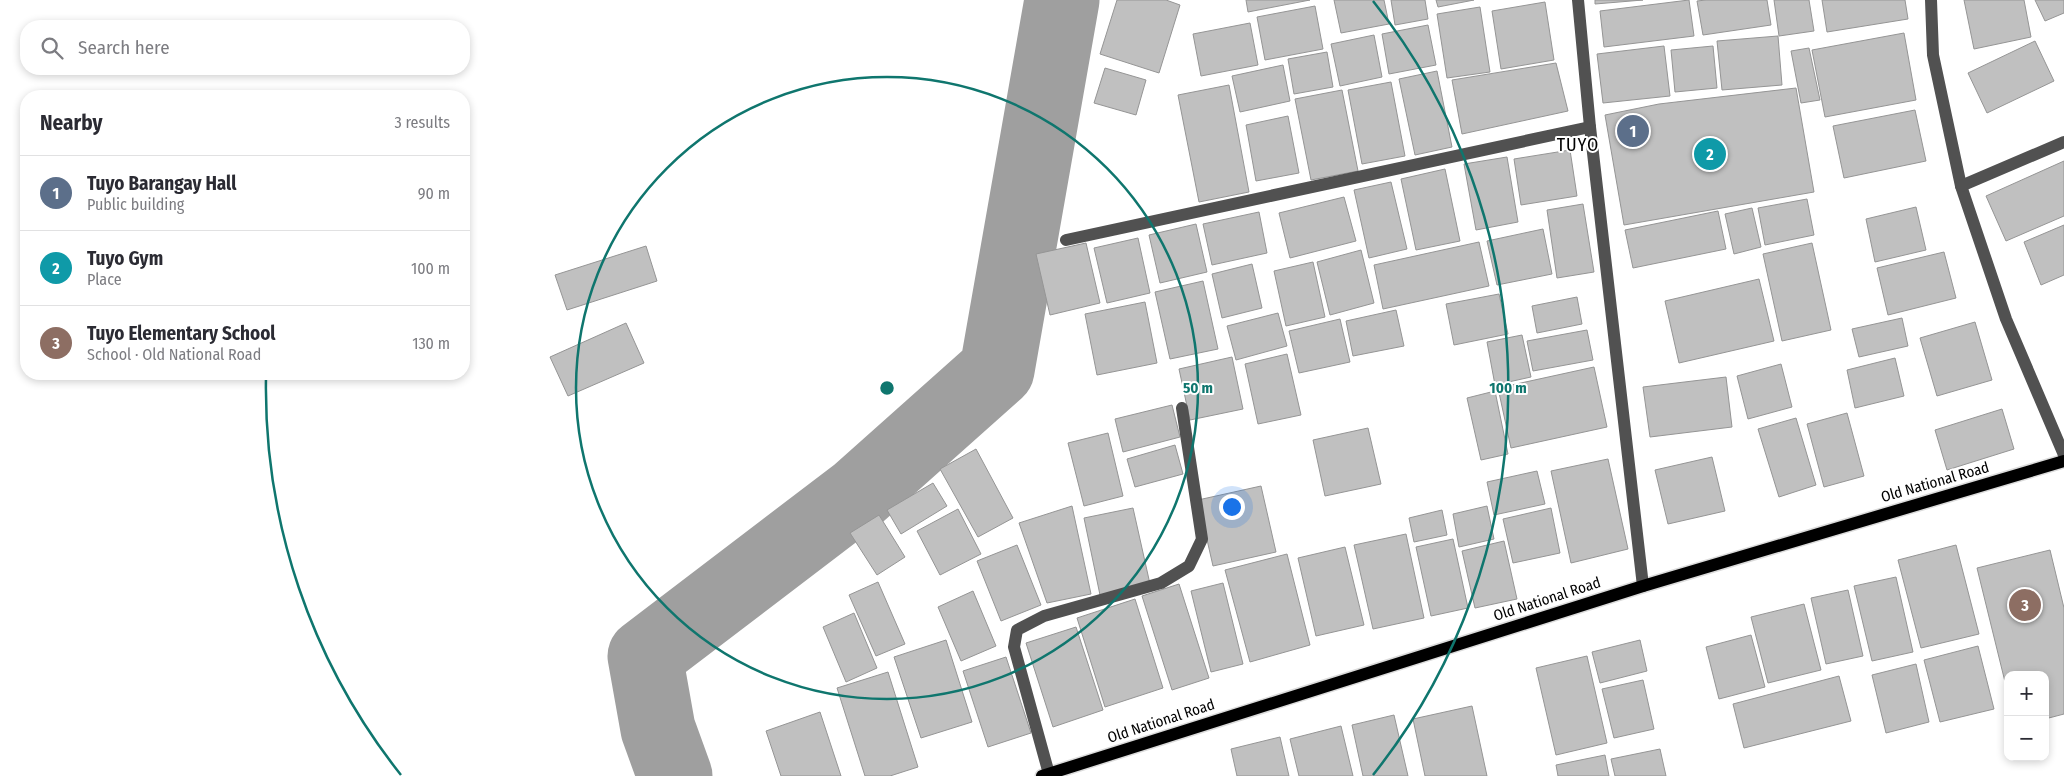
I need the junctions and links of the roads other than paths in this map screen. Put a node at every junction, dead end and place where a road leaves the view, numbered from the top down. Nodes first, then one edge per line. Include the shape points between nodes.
1 (1578, 0) edge
2 (1931, 0) edge
3 (1590, 127) junction
4 (2064, 142) edge
5 (1961, 186) junction
6 (1066, 240) dead end
7 (1182, 408) dead end
8 (2064, 455) edge
9 (2064, 461) edge
10 (1643, 586) junction
11 (1045, 775) edge

1 - 3 street
2 - 5 street via 1933,55
3 - 6 street
3 - 10 street
4 - 5 street
5 - 8 street via 2006,319
7 - 11 street via 1202,539 1189,566 1161,583 1044,616 1017,630 1014,646
9 - 10 main road, Old National Road
10 - 11 main road, Old National Road

